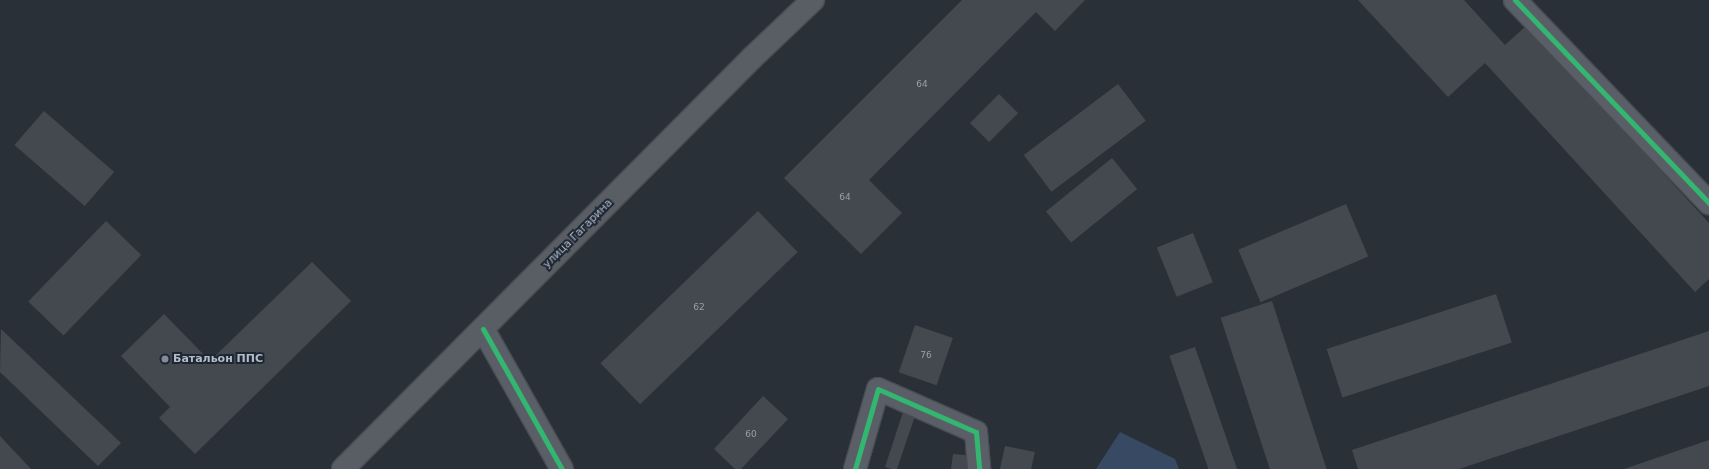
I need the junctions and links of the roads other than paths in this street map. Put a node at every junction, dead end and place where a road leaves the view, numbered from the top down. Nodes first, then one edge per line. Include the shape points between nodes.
1 (813, 0) edge
2 (1515, 0) edge
3 (1709, 203) edge
4 (483, 329) junction
5 (343, 469) edge
6 (562, 469) edge
7 (855, 469) edge
8 (979, 469) edge

1 - 4 main road, улица Гагарина
2 - 3 street
4 - 5 main road, улица Гагарина
4 - 6 street
7 - 8 street via 878,389 976,432

